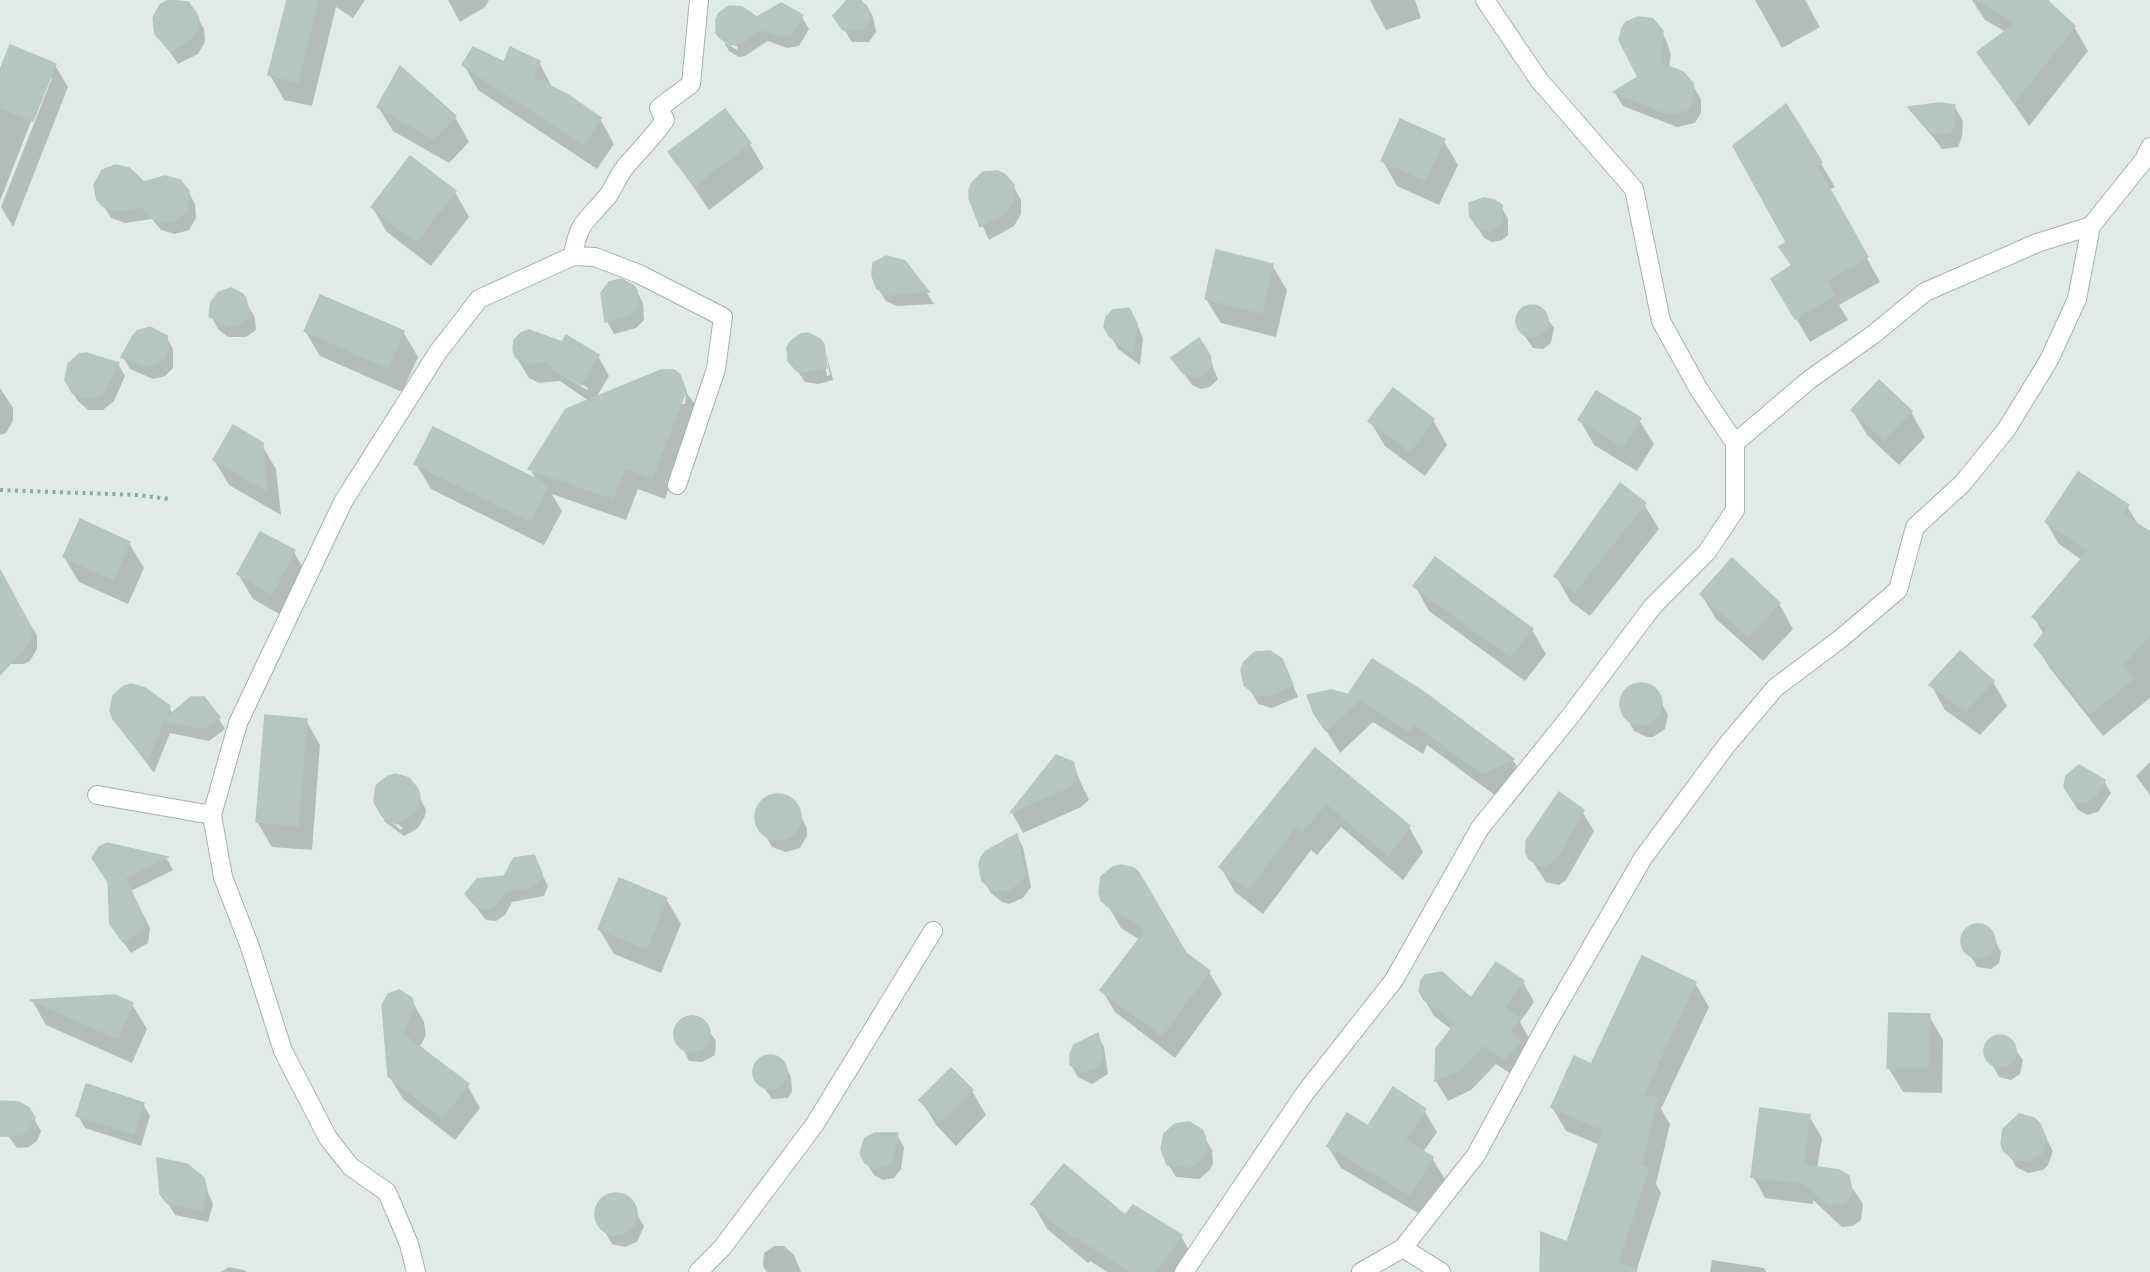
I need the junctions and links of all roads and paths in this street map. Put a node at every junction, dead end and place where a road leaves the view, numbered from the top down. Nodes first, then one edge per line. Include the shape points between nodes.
1 (699, 0) edge
2 (1485, 0) edge
3 (2150, 147) edge
4 (2091, 226) junction
5 (573, 256) junction
6 (1735, 443) junction
7 (677, 485) dead end
8 (0, 490) edge
9 (169, 499) dead end
10 (97, 795) dead end
11 (212, 815) junction
12 (933, 931) dead end
13 (1403, 1248) junction
14 (416, 1272) edge
15 (698, 1272) edge
16 (1184, 1272) edge
17 (1361, 1272) edge
18 (1441, 1272) edge

1 - 5 street via 691,84 659,108 665,120 625,167 608,197 587,216 576,234
2 - 6 street via 1539,80 1634,189 1661,321 1698,388
3 - 4 street
4 - 6 street via 2037,243 1925,292 1809,380
4 - 13 street via 2077,299 2049,360 2006,430 1962,484 1916,527 1898,590 1775,687 1712,764 1643,858 1476,1155
5 - 7 street via 595,257 639,274 723,317 716,369
5 - 11 street via 479,299 438,352 343,502 238,723
6 - 16 street via 1735,510 1707,552 1653,606 1480,828 1394,980 1305,1093
8 - 9 path
10 - 11 street
11 - 14 street via 223,877 283,1051 328,1138 351,1167 387,1192
12 - 15 street via 815,1124 722,1248
13 - 17 street
13 - 18 street

